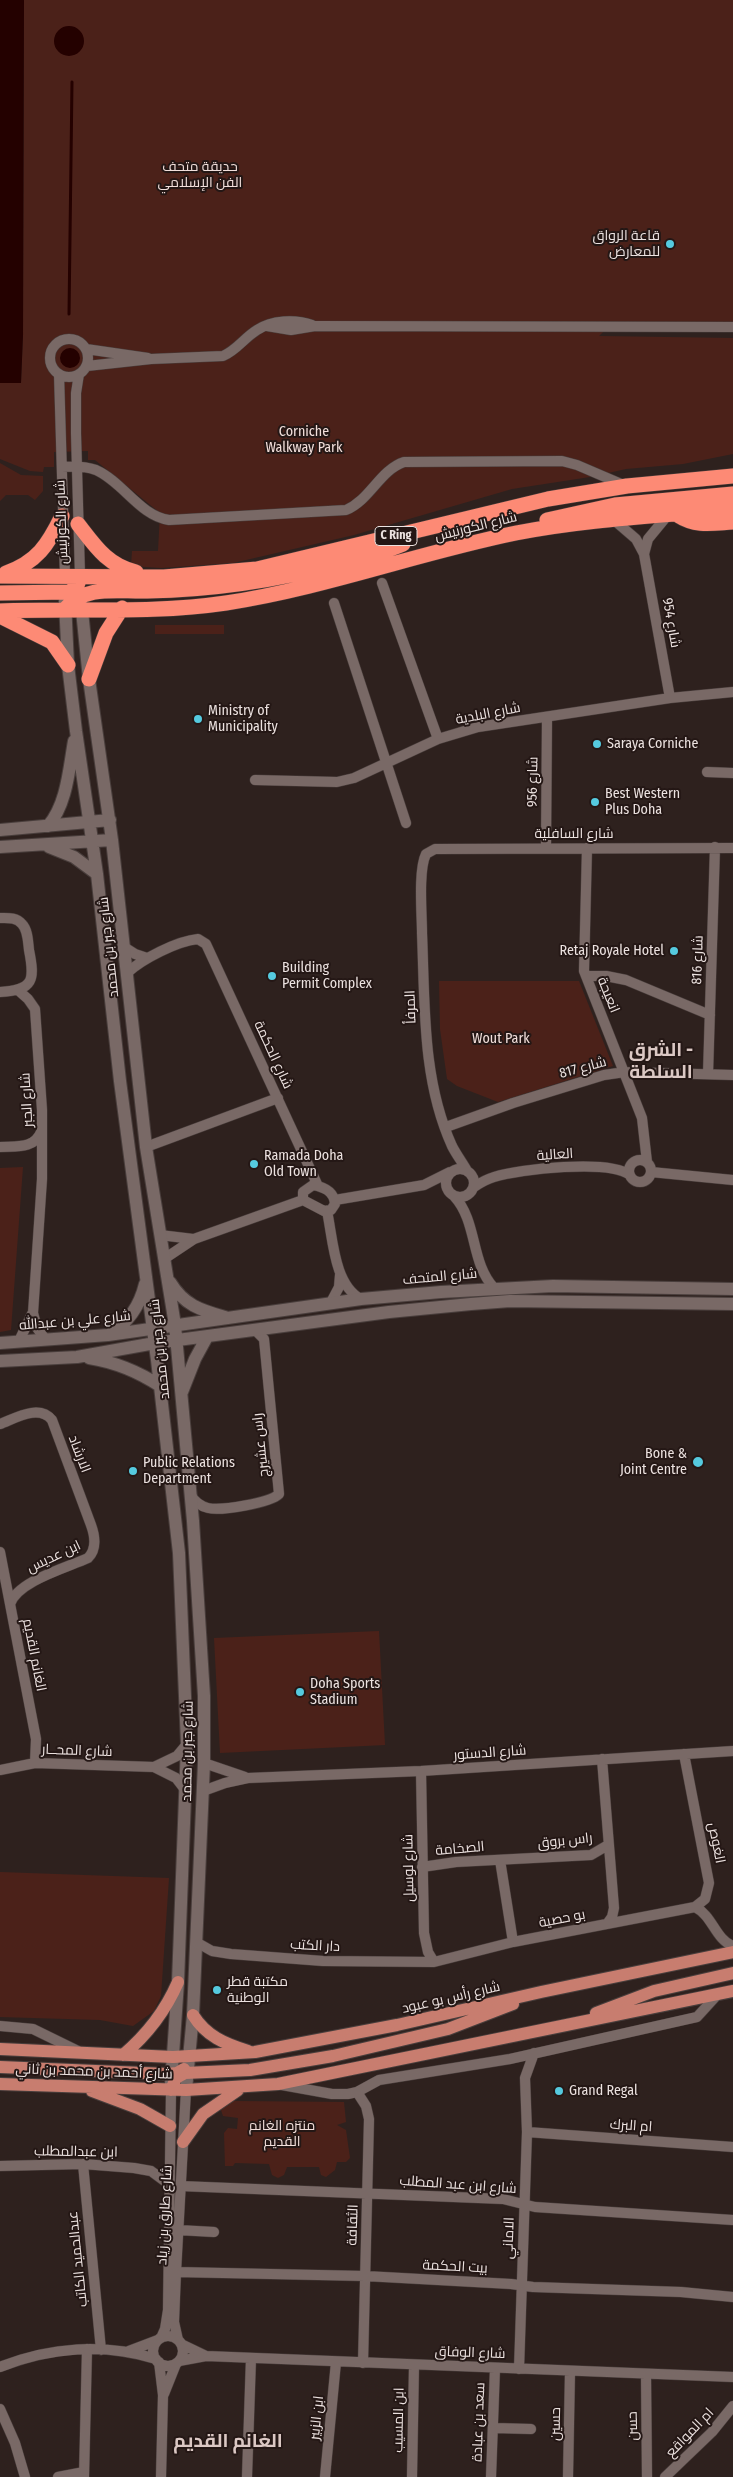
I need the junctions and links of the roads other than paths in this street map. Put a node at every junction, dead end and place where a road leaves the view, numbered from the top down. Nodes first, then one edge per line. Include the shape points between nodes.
1 (733, 327) edge
2 (86, 349) junction
3 (151, 359) junction
4 (87, 366) junction
5 (59, 374) junction
6 (79, 374) junction
7 (62, 466) junction
8 (77, 466) junction
9 (733, 470) edge
10 (733, 476) edge
11 (712, 478) junction
12 (627, 486) junction
13 (733, 494) edge
14 (733, 509) edge
15 (672, 515) junction
16 (62, 516) junction
17 (614, 520) junction
18 (733, 522) edge
19 (78, 524) junction
20 (433, 527) junction
21 (493, 538) junction
22 (644, 554) junction
23 (0, 576) edge
24 (65, 576) junction
25 (80, 576) junction
26 (164, 576) junction
27 (382, 583) dead end
28 (0, 592) edge
29 (65, 592) junction
30 (81, 602) junction
31 (334, 603) dead end
32 (122, 608) junction
33 (65, 609) junction
34 (0, 611) edge
35 (0, 616) edge
36 (68, 665) junction
37 (89, 679) junction
38 (733, 692) edge
39 (670, 698) junction
40 (547, 717) junction
41 (76, 731) junction
42 (438, 740) junction
43 (385, 764) junction
44 (707, 772) dead end
45 (733, 773) edge
46 (255, 780) dead end
47 (110, 820) junction
48 (88, 821) junction
49 (406, 823) dead end
50 (48, 826) junction
51 (0, 830) edge
52 (112, 840) junction
53 (92, 841) junction
54 (40, 845) junction
55 (0, 847) edge
56 (715, 847) junction
57 (546, 848) junction
58 (587, 848) junction
59 (733, 848) edge
60 (423, 862) joint
61 (97, 874) junction
62 (0, 918) edge
63 (124, 947) junction
64 (148, 958) junction
65 (127, 973) junction
66 (586, 976) junction
67 (19, 991) junction
68 (0, 992) edge
69 (710, 1016) junction
70 (625, 1072) junction
71 (708, 1074) junction
72 (733, 1075) edge
73 (278, 1098) junction
74 (446, 1127) junction
75 (42, 1128) junction
76 (29, 1146) junction
77 (0, 1147) edge
78 (146, 1147) junction
79 (453, 1147) junction
80 (42, 1162) junction
81 (638, 1162) junction
82 (616, 1168) junction
83 (451, 1171) junction
84 (468, 1171) junction
85 (651, 1172) junction
86 (630, 1175) junction
87 (496, 1176) junction
88 (733, 1180) edge
89 (424, 1185) junction
90 (318, 1186) junction
91 (473, 1189) junction
92 (452, 1194) junction
93 (303, 1200) junction
94 (335, 1200) junction
95 (328, 1211) junction
96 (467, 1214) junction
97 (160, 1235) junction
98 (194, 1239) junction
99 (164, 1259) junction
100 (482, 1269) junction
101 (340, 1274) junction
102 (146, 1278) junction
103 (167, 1278) junction
104 (494, 1288) junction
105 (474, 1289) junction
106 (733, 1289) edge
107 (361, 1300) junction
108 (330, 1304) junction
109 (733, 1304) edge
110 (33, 1314) junction
111 (232, 1319) junction
112 (175, 1325) junction
113 (152, 1328) junction
114 (255, 1330) junction
115 (108, 1335) junction
116 (207, 1338) junction
117 (46, 1340) junction
118 (176, 1341) junction
119 (19, 1342) junction
120 (0, 1343) edge
121 (155, 1343) junction
122 (76, 1357) junction
123 (0, 1361) edge
124 (160, 1386) junction
125 (180, 1397) junction
126 (0, 1424) edge
127 (190, 1494) junction
128 (93, 1551) joint
129 (0, 1552) edge
130 (6, 1580) junction
131 (24, 1586) junction
132 (10, 1604) junction
133 (187, 1744) junction
134 (733, 1750) edge
135 (684, 1754) junction
136 (602, 1759) junction
137 (35, 1763) junction
138 (204, 1763) junction
139 (154, 1767) junction
140 (0, 1770) edge
141 (421, 1771) junction
142 (248, 1778) junction
143 (186, 1790) junction
144 (203, 1791) junction
145 (608, 1844) junction
146 (500, 1860) junction
147 (422, 1867) junction
148 (695, 1907) junction
149 (606, 1924) junction
150 (196, 1942) junction
151 (513, 1942) junction
152 (733, 1946) edge
153 (733, 1952) edge
154 (434, 1962) junction
155 (733, 1973) edge
156 (178, 1982) junction
157 (541, 1992) junction
158 (733, 1992) edge
159 (718, 1994) junction
160 (192, 2015) junction
161 (568, 2024) junction
162 (0, 2026) edge
163 (0, 2049) edge
164 (81, 2052) junction
165 (255, 2052) junction
166 (534, 2054) junction
167 (123, 2055) junction
168 (173, 2057) junction
169 (189, 2057) junction
170 (510, 2058) junction
171 (0, 2067) edge
172 (188, 2073) junction
173 (172, 2074) junction
174 (524, 2078) junction
175 (0, 2084) edge
176 (278, 2084) junction
177 (80, 2086) junction
178 (241, 2088) junction
179 (171, 2090) junction
180 (186, 2090) junction
181 (356, 2092) junction
182 (170, 2126) junction
183 (526, 2132) junction
184 (183, 2142) junction
185 (733, 2147) edge
186 (171, 2155) junction
187 (83, 2164) junction
188 (0, 2166) edge
189 (151, 2171) junction
190 (175, 2185) junction
191 (368, 2193) junction
192 (524, 2204) junction
193 (733, 2220) edge
194 (178, 2230) junction
195 (214, 2232) dead end
196 (176, 2272) junction
197 (365, 2276) junction
198 (522, 2285) junction
199 (733, 2297) edge
200 (159, 2339) junction
201 (180, 2342) junction
202 (87, 2349) junction
203 (101, 2350) junction
204 (125, 2352) junction
205 (206, 2356) junction
206 (251, 2358) junction
207 (157, 2361) junction
208 (177, 2362) junction
209 (336, 2362) junction
210 (363, 2363) junction
211 (414, 2365) junction
212 (0, 2367) edge
213 (495, 2368) junction
214 (519, 2369) junction
215 (570, 2371) junction
216 (646, 2374) junction
217 (733, 2376) edge
218 (163, 2395) junction
219 (733, 2406) edge
220 (0, 2410) edge
221 (494, 2428) junction
222 (531, 2429) dead end
223 (84, 2474) edge
224 (25, 2477) edge
225 (58, 2477) edge
226 (161, 2477) edge
227 (247, 2477) edge
228 (326, 2477) edge
229 (412, 2477) edge
230 (491, 2477) edge
231 (568, 2477) edge
232 (647, 2477) edge
233 (665, 2477) edge

1 - 3 street via 315,326 294,321 258,329 233,352 222,356
2 - 3 street
2 - 4 street
2 - 5 street via 71,339 57,343 50,359
3 - 4 street
4 - 6 street
5 - 6 street via 69,377
5 - 7 street, شارع الكورنيش
6 - 8 street, شارع الكورنيش via 76,393
7 - 8 street, شارع الكورنيش
7 - 16 street, شارع الكورنيش
8 - 12 street, شارع الكورنيش via 98,471 151,514 169,520 346,510 358,504 393,468 404,462 562,461 577,464
8 - 19 street, شارع الكورنيش
9 - 11 highway
10 - 11 highway, شارع الكورنيش / C Ring
11 - 12 highway, شارع الكورنيش / C Ring
12 - 20 highway, شارع الكورنيش / C Ring via 548,499
13 - 21 highway via 595,508
14 - 15 highway, شارع الكورنيش / C Ring
15 - 17 highway, شارع الكورنيش / C Ring
15 - 18 highway via 695,523
15 - 22 street via 648,539
16 - 23 highway via 41,552 23,567
16 - 24 street, شارع الكورنيش
17 - 21 highway, شارع الكورنيش / C Ring
17 - 22 street, شارع 954 via 636,539
19 - 25 street, شارع الكورنيش
19 - 26 highway via 108,560 124,569
20 - 26 highway, شارع الكورنيش / C Ring via 257,569
20 - 30 highway via 400,545 280,578 206,588 94,591
21 - 32 highway, شارع الكورنيش / C Ring via 264,596 189,607
22 - 39 street, شارع 954
23 - 24 highway, شارع الكورنيش / C Ring
24 - 25 highway, شارع الكورنيش / C Ring
24 - 29 street, شارع الكورنيش
25 - 26 highway, شارع الكورنيش / C Ring
25 - 29 highway via 76,588
25 - 30 street, شارع الكورنيش
27 - 42 street
28 - 29 highway
29 - 33 street, شارع الكورنيش
30 - 32 highway, شارع الكورنيش / C Ring
30 - 33 highway
30 - 37 street, شارع جبر بن محمد
31 - 43 street
32 - 37 highway via 106,633
33 - 34 highway
33 - 36 street, شارع جبر بن محمد
35 - 36 highway via 52,642
36 - 41 street, شارع جبر بن محمد
37 - 47 street, شارع جبر بن محمد
38 - 39 street, شارع البلدية
39 - 40 street, شارع البلدية
40 - 42 street, شارع البلدية via 478,727
40 - 57 street, شارع 956
41 - 48 street, شارع جبر بن محمد
41 - 50 street via 62,801
42 - 43 street, شارع البلدية
43 - 46 street, شارع البلدية via 336,782
43 - 49 street
44 - 45 street
47 - 48 street
47 - 52 street, شارع جبر بن محمد
48 - 50 street
48 - 53 street, شارع جبر بن محمد
50 - 51 street
52 - 53 street
52 - 63 street, شارع جبر بن محمد
53 - 54 street
53 - 61 street, شارع جبر بن محمد
54 - 55 street
54 - 61 street via 74,856
56 - 58 street, شارع السافلية
56 - 59 street, شارع السافلية
56 - 69 street, شارع 816
57 - 58 street, شارع السافلية
57 - 60 street, شارع السافلية via 435,849 428,852
58 - 66 street, انعيجة
60 - 74 street, المرفأ via 421,905 426,1036 432,1079
61 - 102 street, شارع جبر بن محمد
62 - 67 street via 16,919 26,932 33,972 28,984
63 - 64 street
63 - 65 street, شارع جبر بن محمد
64 - 65 street
64 - 73 street, شارع الحكمة via 198,939 208,947
65 - 78 street, شارع جبر بن محمد
66 - 69 street via 626,980
66 - 70 street, انعيجة
67 - 68 street
67 - 75 street, شارع الجبر via 35,1009
69 - 71 street, شارع 816
70 - 71 street, شارع 817
70 - 74 street, شارع 817 via 604,1075
70 - 81 street, انعيجة via 642,1118 645,1145
71 - 72 street, شارع 817
73 - 78 street
73 - 90 street, شارع الحكمة
74 - 79 street, المرفأ
75 - 76 street via 39,1137
75 - 80 street, شارع الجبر
76 - 77 street
76 - 80 street
78 - 97 street, شارع جبر بن محمد
79 - 83 street, المرفأ
79 - 84 street, المرفأ
80 - 110 street, شارع الجبر
81 - 82 street, العالية
81 - 85 street
81 - 86 street, انعيجة
82 - 86 street, العالية
82 - 87 street, العالية via 556,1168
83 - 84 street via 456,1168
83 - 89 street
83 - 92 street via 445,1182
84 - 87 street, العالية
84 - 91 street via 474,1177
85 - 86 street via 648,1179 640,1181
85 - 88 street
87 - 91 street, العالية
89 - 92 street
89 - 94 street
90 - 93 street via 305,1189
90 - 94 street via 328,1190
91 - 92 street via 464,1196
91 - 96 street
92 - 96 street
93 - 95 street
93 - 98 street
94 - 95 street via 334,1207
95 - 101 street
96 - 100 street
97 - 98 street
97 - 99 street, شارع جبر بن محمد
98 - 99 street
99 - 103 street, شارع جبر بن محمد
100 - 104 street
100 - 105 street
101 - 107 street via 347,1290
101 - 108 street via 339,1287
102 - 113 street, شارع جبر بن محمد
102 - 115 street via 142,1297 133,1313
103 - 111 street via 190,1306
103 - 112 street, شارع جبر بن محمد
104 - 105 street, شارع المتحف
104 - 106 street, شارع المتحف
105 - 107 street, شارع المتحف
107 - 108 street, شارع المتحف
108 - 111 street, شارع المتحف
109 - 114 street via 491,1302
110 - 117 street, شارع الجبر via 37,1328
110 - 119 street, شارع الجبر
111 - 112 street, شارع المتحف
112 - 113 street, شارع المتحف
112 - 118 street, شارع جبر بن محمد
113 - 115 street, شارع علي بن عبدالله
113 - 121 street, شارع جبر بن محمد
114 - 116 street
114 - 127 street, راس عشيرج via 264,1339 279,1494 270,1499 214,1509 199,1504
115 - 117 street, شارع علي بن عبدالله
116 - 118 street
116 - 125 street via 188,1373
117 - 119 street, شارع علي بن عبدالله
118 - 121 street
118 - 125 street, شارع جبر بن محمد
119 - 120 street, شارع علي بن عبدالله
121 - 122 street
121 - 124 street, شارع جبر بن محمد
122 - 123 street
122 - 124 street via 117,1365
124 - 133 street, شارع جبر بن محمد via 179,1553
125 - 127 street, شارع جبر بن محمد
126 - 128 street, الارشاد via 38,1412 52,1420 94,1533
127 - 138 street, شارع جبر بن محمد via 204,1696
128 - 131 street, ابن عديس via 88,1558
129 - 130 street, الغانم القديم
130 - 131 street, ابن عديس
130 - 132 street, الغانم القديم
131 - 132 street, ابن عديس
132 - 137 street, الغانم القديم via 36,1739
133 - 139 street, شارع المحــار via 177,1756
133 - 143 street, شارع جبر بن محمد
134 - 135 street, شارع الدستور
135 - 136 street, شارع الدستور
135 - 148 street, الغوص via 709,1883 705,1899
136 - 141 street, شارع الدستور
136 - 145 street
137 - 139 street, شارع المحــار
137 - 140 street, شارع المحــار
138 - 142 street, شارع الدستور
138 - 144 street, شارع جبر بن محمد
139 - 143 street, شارع المحــار via 176,1778
141 - 142 street, شارع الدستور
141 - 147 street, شارع لوسيل
142 - 144 street, شارع الدستور via 225,1782
143 - 156 street, شارع جبر بن محمد
144 - 150 street, شارع جبر بن محمد
145 - 146 street, راس بروق via 591,1855
145 - 149 street, راس بروق via 614,1908
146 - 147 street, الصخامة
146 - 151 street
147 - 154 street, شارع لوسيل via 424,1933
148 - 149 street, بو حصية
148 - 152 street
149 - 151 street, بو حصية
150 - 154 street, دار الكتب via 212,1951 231,1954 323,1961
150 - 160 street, شارع جبر بن محمد
151 - 154 street, بو حصية
153 - 157 main road, شارع رأس بو عبود
155 - 161 main road via 637,1996
156 - 167 main road via 156,2023
156 - 168 street, شارع جبر بن محمد
157 - 165 main road, شارع رأس بو عبود via 397,2026
157 - 172 main road via 448,2029 333,2056 274,2067
158 - 159 main road
159 - 161 main road
159 - 166 street via 697,2017
160 - 165 main road via 215,2038
160 - 169 street, شارع جبر بن محمد
161 - 176 main road
162 - 164 street, شارع أحمد بن محمد بن ثاني via 34,2029
163 - 164 main road, شارع أحمد بن محمد بن ثاني
164 - 167 main road, شارع أحمد بن محمد بن ثاني
165 - 169 main road, شارع رأس بو عبود
166 - 170 street
166 - 174 street, الاماني
167 - 168 main road, شارع أحمد بن محمد بن ثاني
168 - 169 main road, شارع رأس بو عبود
168 - 173 street, شارع جبر بن محمد
169 - 172 street, شارع جبر بن محمد
169 - 173 main road via 183,2070
170 - 174 street
170 - 181 street via 378,2080
171 - 173 main road
172 - 179 main road via 176,2078
172 - 180 street, شارع جبر بن محمد
173 - 179 street, شارع جبر بن محمد
174 - 183 street, الاماني
175 - 177 main road, شارع أحمد بن محمد بن ثاني
176 - 178 main road
176 - 181 street via 332,2094
177 - 179 main road, شارع أحمد بن محمد بن ثاني
177 - 182 main road via 140,2109
178 - 180 main road
178 - 184 main road via 203,2114
179 - 180 main road, شارع أحمد بن محمد بن ثاني
179 - 182 street, شارع طارق بن زياد
180 - 184 street, شارع طارق بن زياد
181 - 191 street, الثقافة via 368,2111
182 - 186 street, شارع طارق بن زياد
183 - 185 street, ام البرك
183 - 192 street, الاماني
184 - 190 street, شارع طارق بن زياد
186 - 189 street
186 - 190 street, شارع طارق بن زياد
187 - 188 street, ابن عبدالمطلب
187 - 189 street, ابن عبدالمطلب
187 - 203 street, عبدالحميد الكاتب
189 - 190 street
190 - 191 street, شارع ابن عبد المطلب
190 - 194 street, شارع طارق بن زياد
190 - 200 street, شارع طارق بن زياد via 168,2310 165,2329
191 - 192 street, شارع ابن عبد المطلب via 503,2199
191 - 197 street, الثقافة
192 - 193 street, شارع ابن عبد المطلب
192 - 198 street, الاماني
194 - 195 street
194 - 196 street, شارع طارق بن زياد
196 - 197 street, بيت الحكمة
196 - 201 street, شارع طارق بن زياد via 174,2322
197 - 198 street, بيت الحكمة
197 - 210 street, الثقافة
198 - 199 street, بيت الحكمة
198 - 214 street, الاماني
200 - 201 street via 167,2336
200 - 204 street
200 - 207 street via 153,2349
201 - 205 street, شارع الوفاق
201 - 208 street via 183,2353
202 - 203 street
202 - 212 street via 48,2352
202 - 223 street
203 - 204 street
204 - 207 street
205 - 206 street, شارع الوفاق
205 - 208 street, شارع الوفاق
206 - 209 street, شارع الوفاق
206 - 227 street
207 - 208 street via 167,2366
207 - 218 street
208 - 218 street
209 - 210 street, شارع الوفاق
209 - 228 street, ابن الزبير
210 - 211 street, شارع الوفاق
211 - 213 street, شارع الوفاق
211 - 229 street, ابن المسيب
213 - 214 street, شارع الوفاق
213 - 221 street, سعد بن عبادة
214 - 215 street, شارع الوفاق
215 - 216 street, شارع الوفاق
215 - 231 street, حسين
216 - 217 street, شارع الوفاق
216 - 232 street, حسن
218 - 226 street
219 - 233 street, ام المواقع via 712,2432
220 - 224 street via 15,2443
221 - 222 street
221 - 230 street, سعد بن عبادة
223 - 225 street

